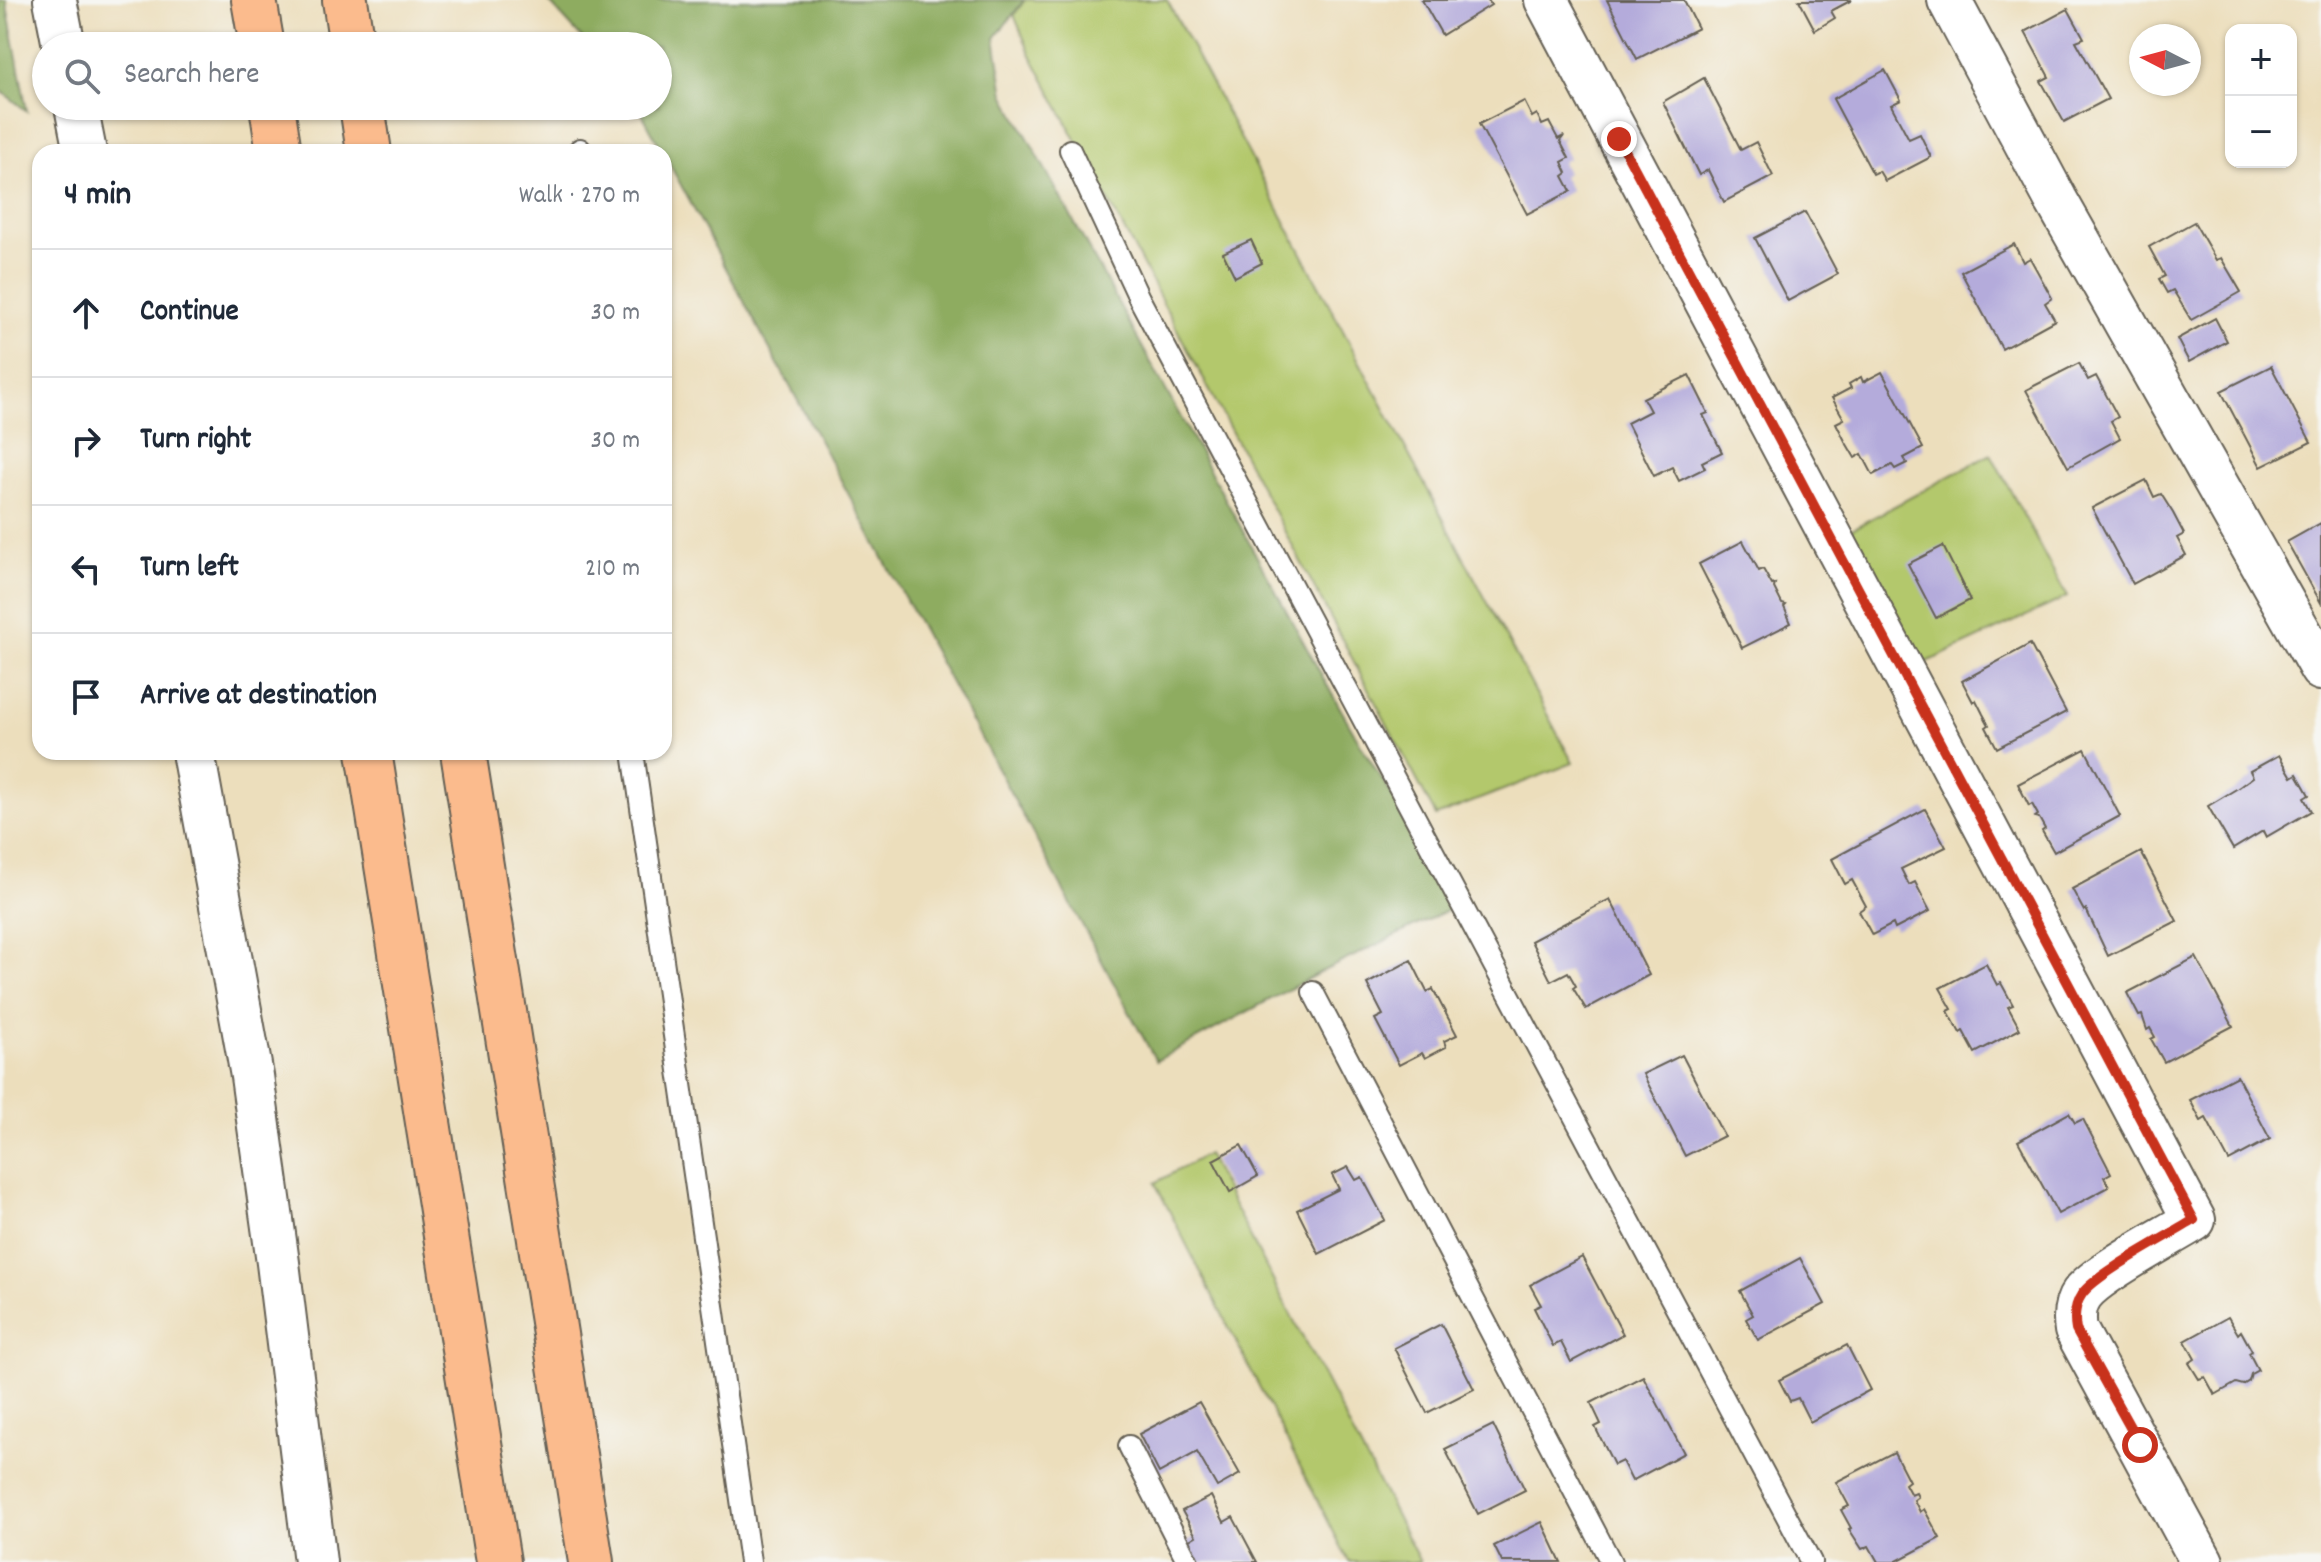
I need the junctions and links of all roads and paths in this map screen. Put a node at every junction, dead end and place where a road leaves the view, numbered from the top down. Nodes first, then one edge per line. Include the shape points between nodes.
1 (55, 0) edge
2 (254, 0) edge
3 (345, 0) edge
4 (1546, 0) edge
5 (1949, 0) edge
6 (61, 32) edge
7 (260, 32) edge
8 (350, 32) edge
9 (79, 120) edge
10 (274, 120) edge
11 (83, 144) edge
12 (278, 144) edge
13 (1070, 150) dead end
14 (2321, 669) edge
15 (194, 760) edge
16 (370, 760) edge
17 (464, 760) edge
18 (634, 760) edge
19 (1313, 992) dead end
20 (1129, 1446) dead end
21 (315, 1562) edge
22 (498, 1562) edge
23 (591, 1562) edge
24 (750, 1562) edge
25 (1188, 1562) edge
26 (1611, 1562) edge
27 (1811, 1562) edge
28 (2202, 1562) edge

1 - 6 street
2 - 7 highway
3 - 8 highway
4 - 28 street via 2194,1220 2097,1279 2080,1296 2074,1318
5 - 14 street
9 - 11 street
10 - 12 highway
13 - 27 lane via 1139,298
15 - 21 street via 252,1076
16 - 22 highway
17 - 23 highway
18 - 24 lane
19 - 26 lane
20 - 25 lane

